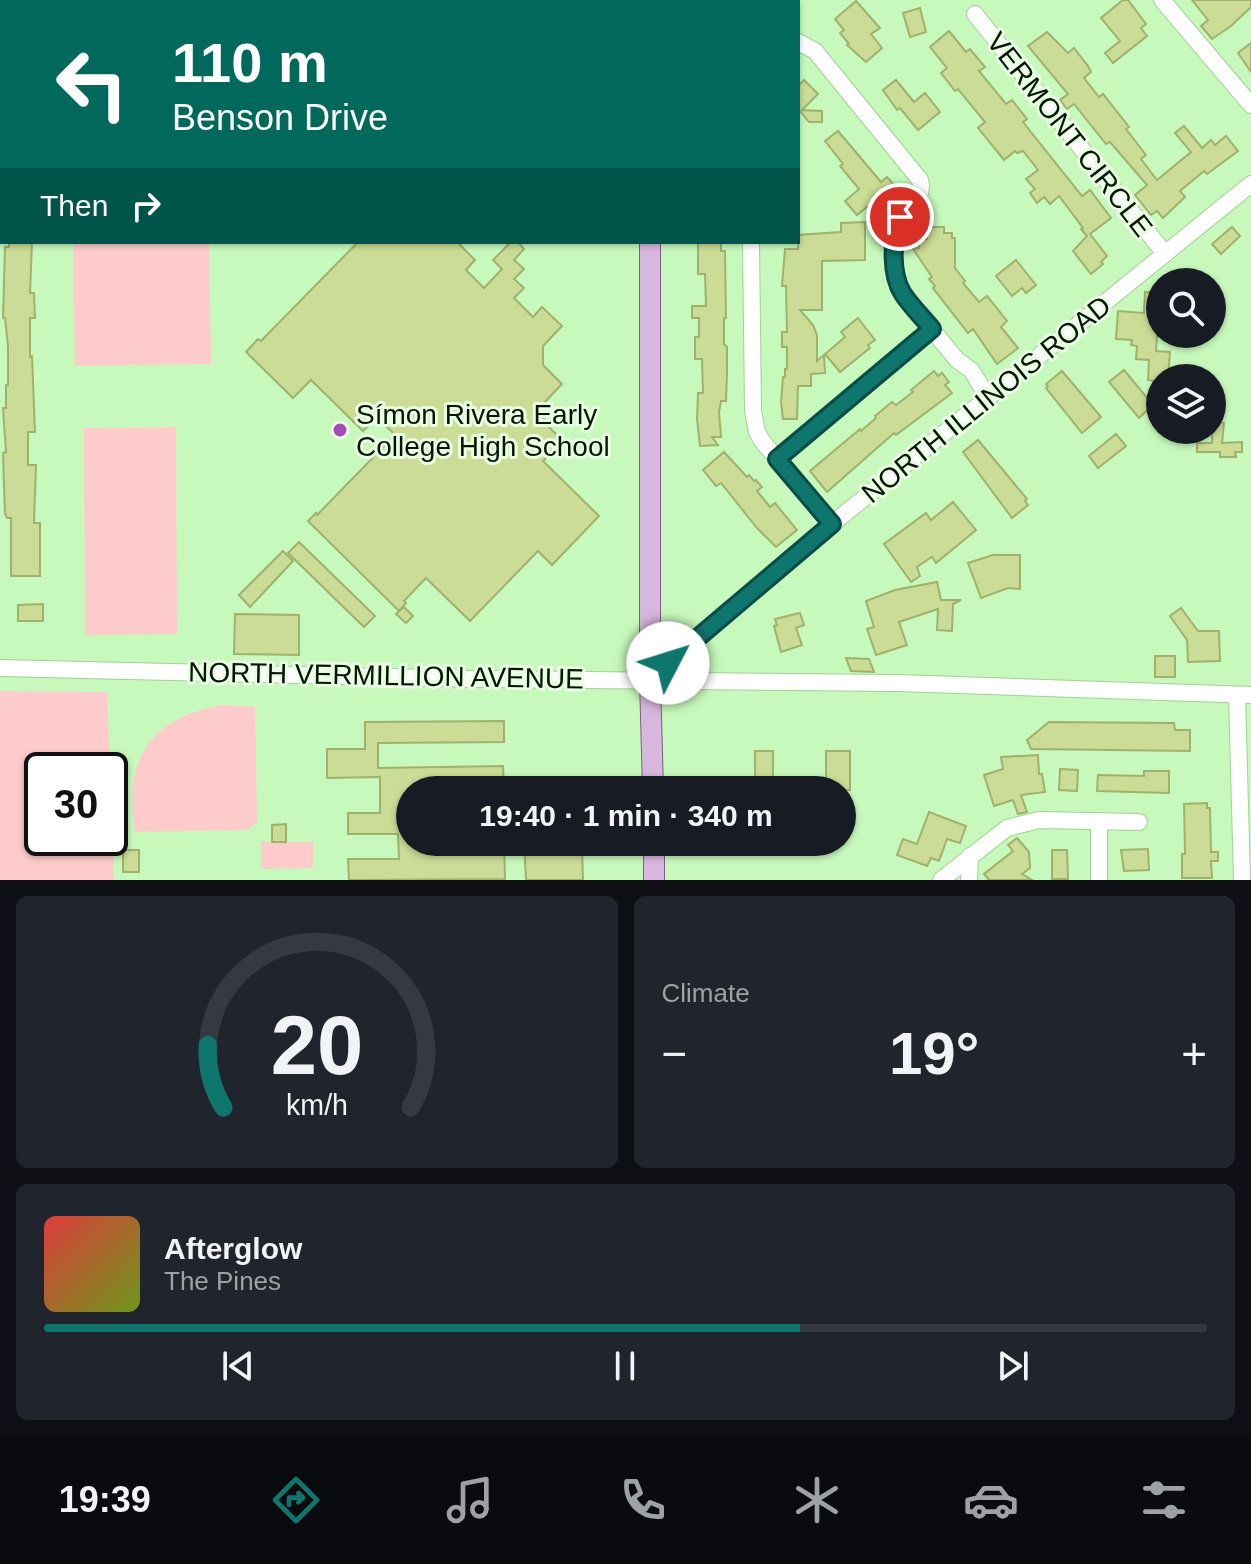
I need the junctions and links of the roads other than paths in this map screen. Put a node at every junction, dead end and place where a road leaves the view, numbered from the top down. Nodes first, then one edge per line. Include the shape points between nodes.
1 (1162, 0) edge
2 (975, 14) dead end
3 (800, 43) edge
4 (1251, 105) edge
5 (1251, 184) edge
6 (650, 244) edge
7 (751, 244) edge
8 (1165, 254) junction
9 (932, 329) junction
10 (989, 399) junction
11 (777, 459) junction
12 (832, 524) junction
13 (0, 668) edge
14 (650, 679) junction
15 (1244, 695) edge
16 (653, 776) edge
17 (1099, 821) junction
18 (1139, 822) dead end
19 (654, 856) edge
20 (970, 856) junction
21 (654, 880) edge
22 (941, 880) edge
23 (969, 880) edge
24 (1099, 880) edge
25 (1242, 880) edge

1 - 4 street
2 - 8 street, VERMONT CIRCLE
3 - 9 street via 815,51 920,180 920,197 896,227 894,263 902,293
5 - 8 street, NORTH ILLINOIS ROAD
6 - 14 main road
7 - 11 street via 754,422
8 - 10 street, NORTH ILLINOIS ROAD
9 - 10 street via 971,370
9 - 11 street
10 - 12 street, NORTH ILLINOIS ROAD
11 - 12 street
12 - 14 street, NORTH ILLINOIS ROAD
13 - 14 street, NORTH VERMILLION AVENUE
14 - 15 street, NORTH VERMILLION AVENUE
14 - 16 main road
15 - 25 street
17 - 18 street
17 - 20 street via 1039,820 1007,828
17 - 24 street
19 - 21 main road
20 - 22 street
20 - 23 street

